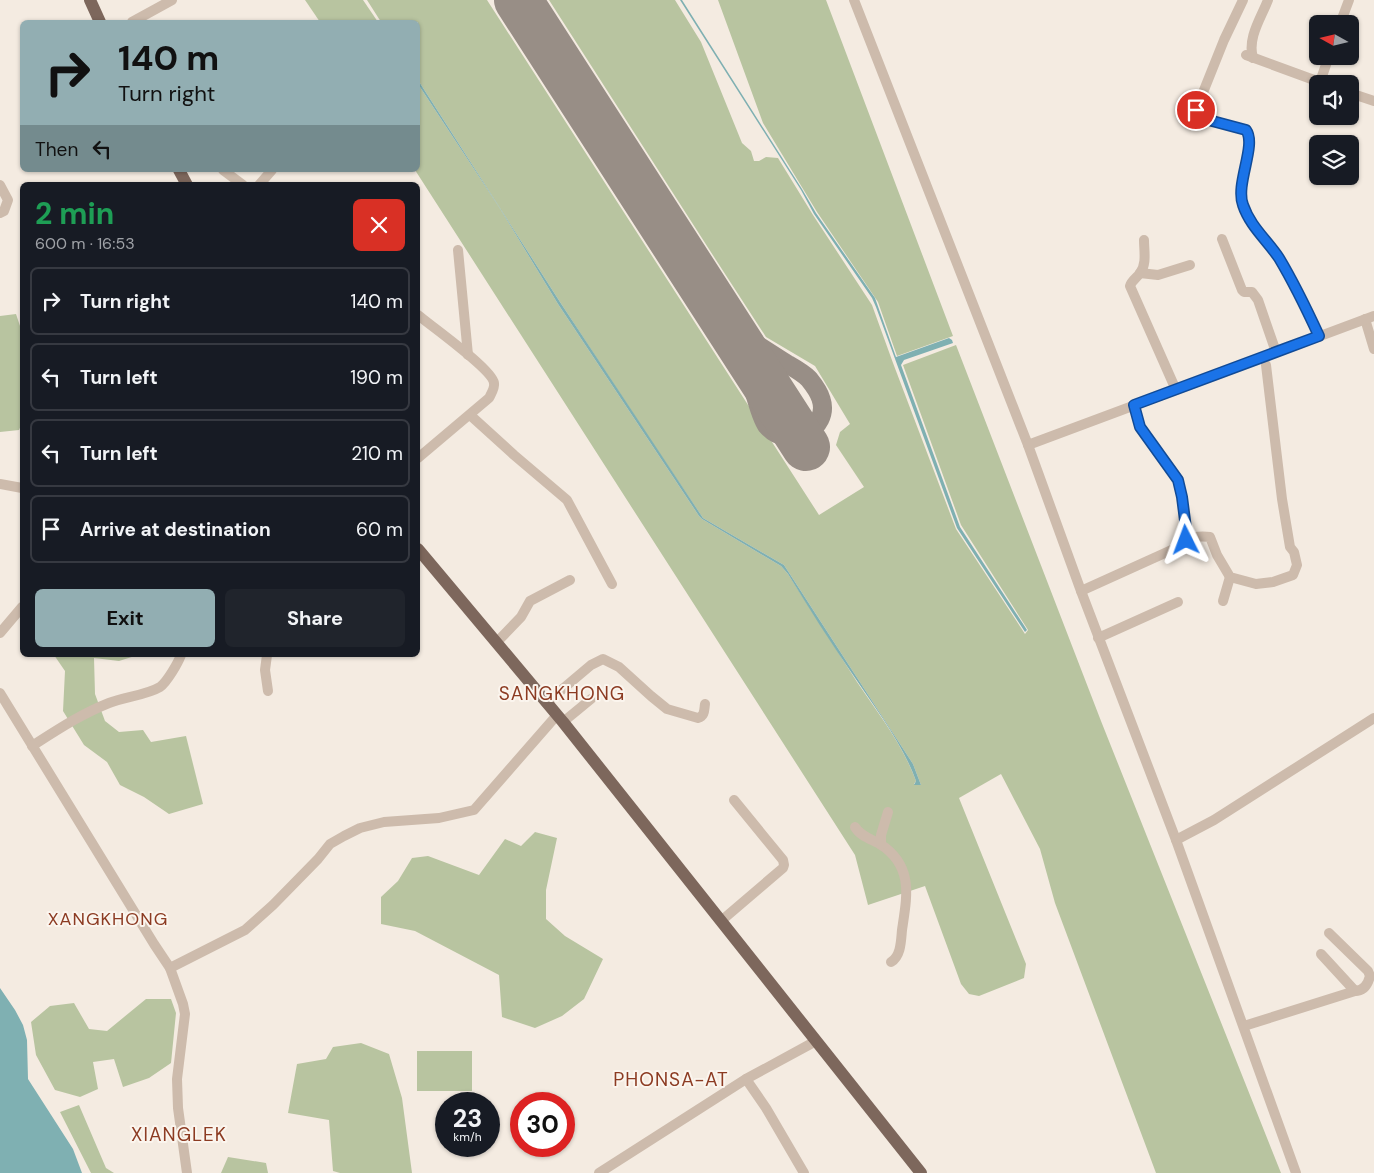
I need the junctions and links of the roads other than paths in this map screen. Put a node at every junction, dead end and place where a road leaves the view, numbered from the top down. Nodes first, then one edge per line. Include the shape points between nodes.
1 (90, 0) edge
2 (172, 0) edge
3 (854, 0) edge
4 (1243, 0) edge
5 (1268, 0) edge
6 (1349, 0) edge
7 (1343, 15) edge
8 (99, 20) edge
9 (136, 20) edge
10 (1309, 78) edge
11 (1359, 96) edge
12 (1374, 101) edge
13 (226, 172) edge
14 (270, 172) edge
15 (239, 182) edge
16 (262, 182) edge
17 (0, 186) edge
18 (0, 213) edge
19 (1222, 239) dead end
20 (1144, 240) dead end
21 (458, 250) dead end
22 (1190, 265) dead end
23 (1140, 273) junction
24 (420, 317) edge
25 (1370, 318) edge
26 (1319, 336) junction
27 (1374, 349) edge
28 (1276, 352) junction
29 (468, 355) junction
30 (1266, 366) dead end
31 (1176, 390) junction
32 (1134, 405) junction
33 (470, 415) junction
34 (1028, 445) junction
35 (420, 456) edge
36 (0, 484) edge
37 (20, 488) edge
38 (1186, 540) junction
39 (420, 551) edge
40 (1230, 577) junction
41 (570, 580) dead end
42 (612, 584) dead end
43 (1080, 591) junction
44 (1223, 601) dead end
45 (1178, 602) dead end
46 (20, 609) edge
47 (0, 633) edge
48 (1098, 638) junction
49 (497, 642) junction
50 (180, 657) edge
51 (267, 657) edge
52 (268, 691) dead end
53 (0, 693) edge
54 (591, 698) dead end
55 (546, 702) junction
56 (704, 704) dead end
57 (1374, 718) edge
58 (560, 719) junction
59 (32, 746) junction
60 (734, 800) dead end
61 (888, 812) dead end
62 (855, 827) dead end
63 (1176, 840) junction
64 (882, 845) junction
65 (721, 921) junction
66 (1329, 933) dead end
67 (1321, 954) dead end
68 (891, 962) dead end
69 (170, 968) junction
70 (1355, 991) junction
71 (1244, 1026) junction
72 (816, 1041) junction
73 (746, 1079) junction
74 (187, 1173) edge
75 (599, 1173) edge
76 (804, 1173) edge
77 (921, 1173) edge
78 (1296, 1173) edge

1 - 8 main road
2 - 9 street
3 - 34 street
4 - 26 street via 1196,110 1201,118 1248,133 1241,188 1243,205 1250,222 1278,257
5 - 10 street via 1253,34 1250,56
6 - 7 street
11 - 12 street
13 - 15 street
14 - 16 street
17 - 18 street via 8,200
19 - 28 street via 1242,290 1252,292 1258,300
20 - 23 street via 1144,263
21 - 29 street
22 - 23 street via 1158,274
23 - 31 street via 1131,282 1130,289
24 - 29 street
25 - 26 street
25 - 27 street
26 - 28 street
28 - 31 street
29 - 33 street via 490,374 494,383 489,398
30 - 40 street via 1282,498 1290,547 1297,565 1293,574 1274,582 1256,584
31 - 32 street
32 - 34 street
32 - 38 street via 1140,427 1178,480
33 - 35 street
33 - 42 street via 567,500
34 - 43 street
36 - 37 street
38 - 40 street via 1210,537
38 - 43 street via 1176,548
39 - 49 main road
40 - 44 street
41 - 49 street via 530,601 521,618
43 - 48 street
45 - 48 street
46 - 47 street
48 - 63 street
49 - 55 main road
50 - 59 street via 162,686 94,708
51 - 52 street
53 - 59 street
54 - 58 street
55 - 56 street via 603,659 619,667 667,709 698,718 704,713
55 - 58 main road
57 - 63 street via 1214,820
58 - 65 main road
58 - 69 street via 474,810 439,818 384,822 344,836 330,844 245,930
59 - 69 street
60 - 65 street via 784,865
61 - 64 street via 881,834
62 - 64 street via 859,833
63 - 71 street
64 - 68 street via 893,854 906,879 906,905 899,951 896,960
65 - 72 main road
66 - 70 street via 1368,971 1369,981 1362,990
67 - 70 street
69 - 74 street via 185,1014 177,1079
70 - 71 street
71 - 78 street
72 - 73 street
72 - 77 main road
73 - 75 street
73 - 76 street

